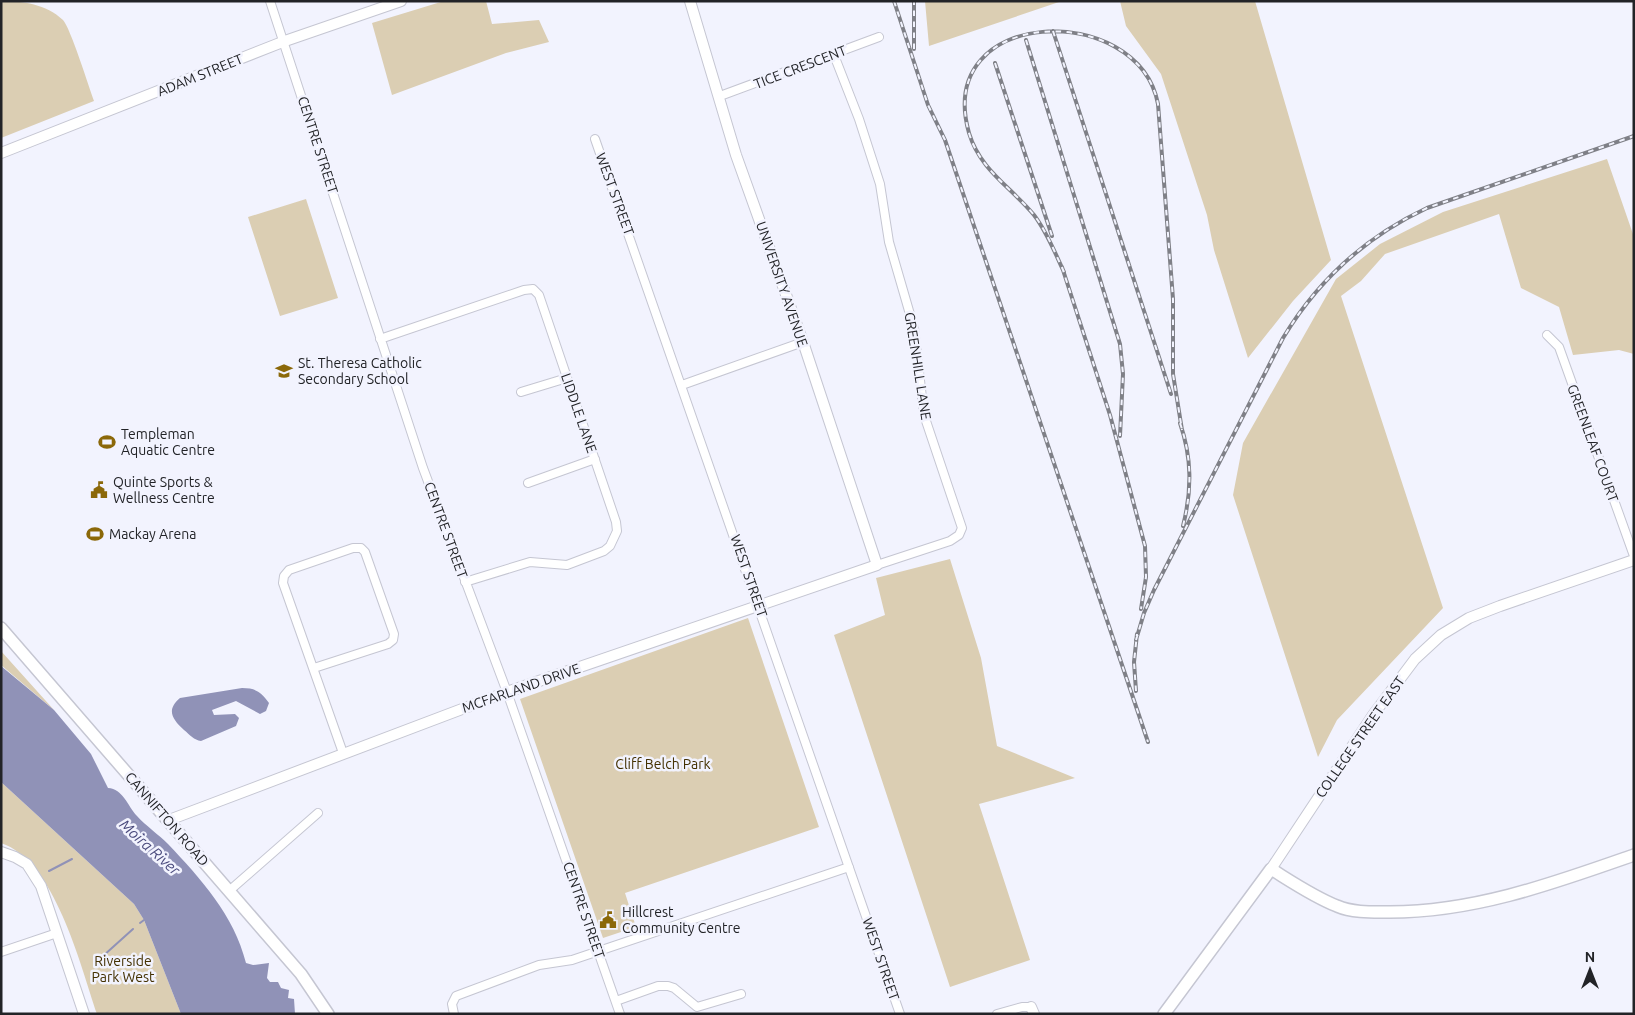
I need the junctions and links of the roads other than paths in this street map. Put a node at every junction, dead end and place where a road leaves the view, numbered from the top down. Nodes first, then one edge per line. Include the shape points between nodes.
1 (270, 1) edge
2 (401, 1) edge
3 (690, 1) edge
4 (878, 36) dead end
5 (285, 41) junction
6 (834, 54) junction
7 (720, 96) junction
8 (595, 139) dead end
9 (1, 153) edge
10 (1547, 335) dead end
11 (380, 339) junction
12 (803, 342) junction
13 (567, 378) junction
14 (682, 385) junction
15 (521, 392) dead end
16 (595, 459) junction
17 (528, 483) dead end
18 (1634, 556) edge
19 (1634, 560) edge
20 (877, 565) junction
21 (465, 582) junction
22 (759, 604) junction
23 (1, 628) edge
24 (314, 668) junction
25 (507, 692) junction
26 (344, 753) junction
27 (318, 813) dead end
28 (168, 820) junction
29 (1, 852) edge
30 (1634, 855) edge
31 (849, 867) junction
32 (1271, 869) junction
33 (229, 891) junction
34 (58, 933) junction
35 (598, 951) junction
36 (1, 952) edge
37 (741, 994) dead end
38 (616, 1001) junction
39 (1033, 1010) edge
40 (84, 1014) edge
41 (328, 1014) edge
42 (454, 1014) edge
43 (620, 1014) edge
44 (900, 1014) edge
45 (997, 1014) edge
46 (1164, 1014) edge

1 - 5 street, CENTRE STREET
2 - 5 street, ADAM STREET
3 - 7 street, UNIVERSITY AVENUE
4 - 6 street, TICE CRESCENT
5 - 9 street, ADAM STREET
5 - 11 street, CENTRE STREET
6 - 7 street, TICE CRESCENT
6 - 20 street, GREENHILL LANE via 880,184 889,242 914,328 924,415 962,528 960,535 950,541
7 - 12 street, UNIVERSITY AVENUE via 736,155
8 - 14 street, WEST STREET
10 - 18 street, GREENLEAF COURT via 1559,347
11 - 13 street, LIDDLE LANE via 533,289 539,295
11 - 21 street, CENTRE STREET
12 - 14 street
12 - 20 street, UNIVERSITY AVENUE
13 - 15 street
13 - 16 street, LIDDLE LANE
14 - 22 street, WEST STREET
16 - 17 street
16 - 21 street, LIDDLE LANE via 616,522 617,531 610,546 567,565 530,562
19 - 32 street, COLLEGE STREET EAST via 1469,618 1441,635 1415,659 1373,716
20 - 22 street, MCFARLAND DRIVE
21 - 25 street, CENTRE STREET
22 - 25 street, MCFARLAND DRIVE
22 - 31 street, WEST STREET
23 - 28 main road, CANNIFTON ROAD
24 - 24 street via 283,582 284,576 289,570 360,548 365,552 394,634 393,640
24 - 26 street
25 - 26 street, MCFARLAND DRIVE
25 - 35 street, CENTRE STREET
26 - 28 street, MCFARLAND DRIVE
27 - 33 street
28 - 33 main road, CANNIFTON ROAD
29 - 34 street via 16,856 35,874
30 - 32 main road via 1527,892 1453,908 1407,912 1368,912 1338,907
31 - 35 street
31 - 44 street, WEST STREET
32 - 46 main road, COLLEGE STREET EAST
33 - 41 main road, CANNIFTON ROAD via 301,974
34 - 36 street
34 - 40 street
35 - 38 street, CENTRE STREET
35 - 42 street via 564,962 539,965 456,996 452,1004
37 - 38 street via 697,1007 674,988 658,986
38 - 43 street, CENTRE STREET
39 - 45 street via 1022,1007

